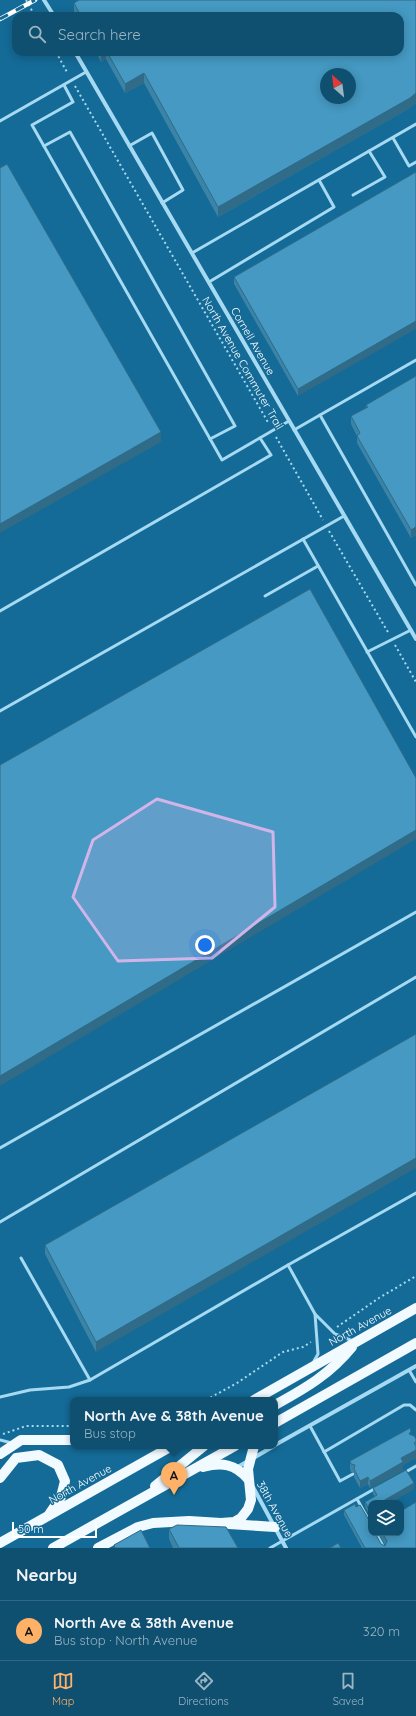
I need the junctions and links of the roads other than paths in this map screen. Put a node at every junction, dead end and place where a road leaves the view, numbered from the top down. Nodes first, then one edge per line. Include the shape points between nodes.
1 (44, 0) edge
2 (52, 12) edge
3 (76, 56) edge
4 (86, 72) junction
5 (64, 85) junction
6 (0, 121) edge
7 (416, 124) edge
8 (392, 138) junction
9 (44, 146) junction
10 (129, 146) junction
11 (369, 151) junction
12 (416, 162) edge
13 (319, 180) junction
14 (353, 195) dead end
15 (162, 203) junction
16 (192, 253) junction
17 (208, 282) junction
18 (416, 360) edge
19 (320, 415) junction
20 (289, 421) junction
21 (294, 430) junction
22 (260, 438) junction
23 (210, 440) junction
24 (344, 516) junction
25 (303, 540) junction
26 (318, 566) junction
27 (416, 585) edge
28 (265, 596) dead end
29 (0, 611) edge
30 (416, 628) edge
31 (411, 630) junction
32 (416, 640) edge
33 (367, 652) junction
34 (0, 711) edge
35 (416, 737) edge
36 (416, 912) edge
37 (416, 977) edge
38 (0, 1148) edge
39 (416, 1193) edge
40 (0, 1222) edge
41 (21, 1258) dead end
42 (288, 1265) junction
43 (416, 1308) edge
44 (315, 1314) junction
45 (356, 1342) junction
46 (416, 1343) edge
47 (416, 1366) edge
48 (307, 1370) junction
49 (409, 1370) junction
50 (90, 1380) junction
51 (416, 1382) edge
52 (0, 1397) edge
53 (259, 1397) edge
54 (278, 1404) edge
55 (416, 1410) edge
56 (278, 1421) edge
57 (310, 1426) junction
58 (0, 1440) edge
59 (70, 1440) edge
60 (15, 1444) junction
61 (278, 1444) edge
62 (167, 1449) edge
63 (200, 1449) edge
64 (230, 1449) edge
65 (253, 1449) edge
66 (269, 1449) edge
67 (324, 1452) junction
68 (0, 1454) edge
69 (249, 1460) junction
70 (416, 1466) edge
71 (195, 1468) junction
72 (236, 1468) junction
73 (352, 1474) edge
74 (396, 1477) edge
75 (0, 1478) edge
76 (248, 1478) junction
77 (384, 1484) edge
78 (357, 1499) junction
79 (140, 1500) junction
80 (48, 1516) junction
81 (368, 1519) edge
82 (221, 1523) junction
83 (275, 1527) junction
84 (378, 1536) edge
85 (282, 1541) junction
86 (0, 1543) edge
87 (53, 1548) edge
88 (98, 1548) edge
89 (270, 1548) edge
90 (286, 1548) edge
91 (384, 1548) edge

1 - 2 street
3 - 4 street, Cornell Avenue
4 - 5 lane
4 - 10 street, Cornell Avenue
5 - 6 lane
5 - 9 lane via 73,102 32,125
7 - 8 lane
8 - 11 lane
8 - 12 lane via 408,166
9 - 23 lane
9 - 23 lane via 70,132 235,426
10 - 15 street, Cornell Avenue
10 - 15 lane via 152,133 183,190
11 - 13 lane
11 - 14 lane via 384,177
13 - 16 lane
13 - 17 lane via 334,207
15 - 16 street, Cornell Avenue
16 - 17 street, Cornell Avenue
17 - 20 street, Cornell Avenue
18 - 19 lane
19 - 21 lane
19 - 27 lane
20 - 21 street, Cornell Avenue
20 - 22 lane
21 - 24 street, Cornell Avenue
22 - 23 lane via 222,460
22 - 29 lane via 271,455
24 - 25 lane
24 - 31 street, Cornell Avenue
25 - 26 lane
25 - 34 lane
26 - 28 lane
26 - 33 lane
30 - 31 street
31 - 32 street, Cornell Avenue
31 - 33 lane
33 - 35 lane
36 - 38 lane
37 - 40 lane
39 - 42 lane
41 - 50 lane
42 - 44 lane
42 - 50 lane
43 - 45 main road, North Avenue
44 - 45 lane via 335,1334
44 - 48 lane via 318,1354
45 - 48 main road, North Avenue
45 - 54 main road via 338,1364 320,1379
46 - 56 main road
47 - 49 street
48 - 53 main road, North Avenue
49 - 51 lane
49 - 57 street
50 - 52 lane via 69,1387 30,1390
55 - 67 lane via 410,1404 404,1405
57 - 61 street
57 - 67 lane
58 - 60 lane
59 - 60 main road via 21,1440
60 - 68 main road
62 - 80 main road, North Avenue
63 - 79 main road
64 - 71 main road
65 - 69 main road
66 - 69 street
67 - 73 lane via 340,1481
69 - 72 street
69 - 76 main road
70 - 74 lane
71 - 72 main road via 226,1464
71 - 79 main road
72 - 76 main road
75 - 80 main road via 16,1458 39,1455 58,1465 65,1481 61,1497
76 - 82 main road via 251,1500 248,1509 234,1522
76 - 83 street, 38th Avenue
77 - 78 lane
78 - 81 lane
78 - 85 lane
79 - 87 main road
80 - 86 main road, North Avenue
82 - 83 main road
82 - 88 main road via 154,1523 138,1527
83 - 85 street, 38th Avenue
84 - 91 lane
85 - 89 lane
85 - 90 street, 38th Avenue

